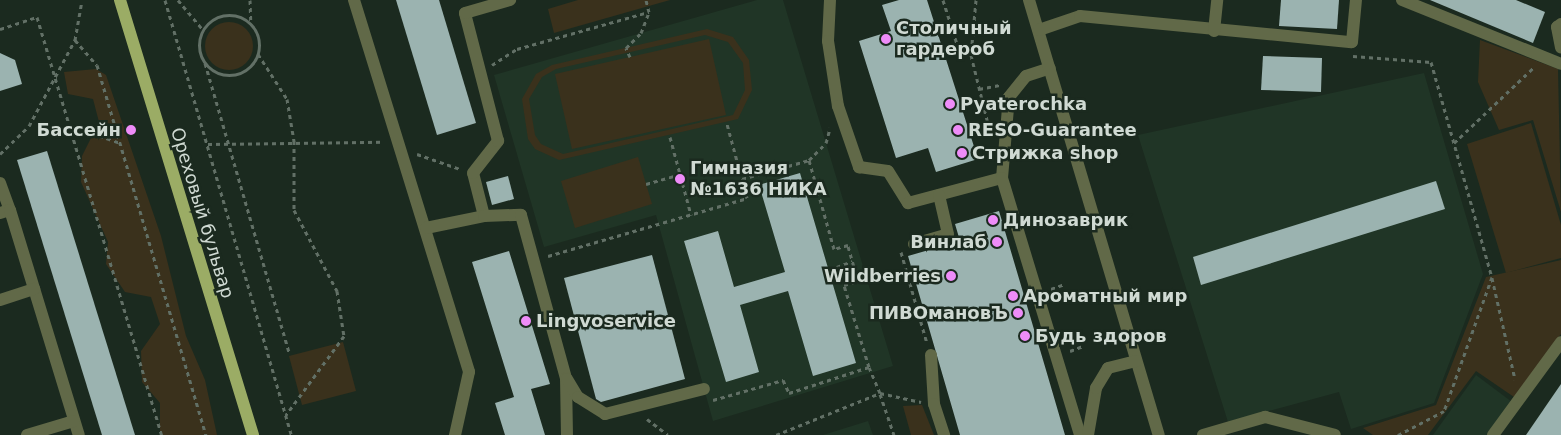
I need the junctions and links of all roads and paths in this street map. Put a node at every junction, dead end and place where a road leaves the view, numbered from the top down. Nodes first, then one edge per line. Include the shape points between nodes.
1 (120, 0) edge
2 (166, 0) edge
3 (178, 0) edge
4 (250, 0) edge
5 (354, 0) edge
6 (510, 0) edge
7 (646, 0) edge
8 (830, 0) edge
9 (943, 0) edge
10 (976, 0) edge
11 (1029, 0) edge
12 (1217, 0) edge
13 (1356, 0) edge
14 (1402, 0) edge
15 (82, 2) dead end
16 (649, 12) junction
17 (251, 24) junction
18 (1561, 24) edge
19 (0, 29) edge
20 (203, 30) junction
21 (1039, 30) junction
22 (1214, 31) junction
23 (74, 40) junction
24 (1352, 42) junction
25 (1561, 48) edge
26 (258, 54) junction
27 (971, 55) junction
28 (630, 57) dead end
29 (1545, 57) junction
30 (205, 64) junction
31 (1561, 64) edge
32 (1050, 68) junction
33 (481, 72) junction
34 (54, 74) junction
35 (1006, 84) dead end
36 (978, 89) junction
37 (728, 124) dead end
38 (69, 125) junction
39 (670, 137) dead end
40 (294, 141) junction
41 (398, 142) junction
42 (120, 143) junction
43 (826, 143) dead end
44 (992, 143) dead end
45 (1454, 143) junction
46 (208, 144) junction
47 (227, 144) junction
48 (0, 154) edge
49 (809, 160) junction
50 (473, 173) junction
51 (681, 174) junction
52 (1002, 178) junction
53 (742, 179) junction
54 (0, 183) edge
55 (646, 184) dead end
56 (939, 195) junction
57 (5, 212) edge
58 (691, 215) junction
59 (484, 216) junction
60 (426, 228) junction
61 (914, 244) joint
62 (535, 260) junction
63 (852, 261) junction
64 (829, 270) dead end
65 (1492, 277) junction
66 (34, 289) junction
67 (0, 300) edge
68 (1561, 342) edge
69 (289, 353) dead end
70 (931, 355) joint
71 (1136, 361) junction
72 (869, 367) junction
73 (566, 378) junction
74 (704, 389) joint
75 (880, 393) junction
76 (1520, 399) junction
77 (934, 404) junction
78 (285, 415) junction
79 (74, 421) junction
80 (27, 435) edge
81 (78, 435) edge
82 (162, 435) edge
83 (206, 435) edge
84 (253, 435) edge
85 (291, 435) edge
86 (455, 435) edge
87 (567, 435) edge
88 (776, 435) edge
89 (894, 435) edge
90 (944, 435) edge
91 (1080, 435) edge
92 (1088, 435) edge
93 (1159, 435) edge
94 (1203, 435) edge
95 (1335, 435) edge
96 (1398, 435) edge
97 (1493, 435) edge

1 - 84 main road, Ореховый бульвар
2 - 46 path
3 - 20 path
4 - 17 path
5 - 41 street
6 - 33 street via 464,13
7 - 16 path
8 - 56 street via 828,41 838,106 859,167 888,171 908,203
9 - 27 path via 958,47
10 - 27 path
11 - 21 street
12 - 22 street
13 - 24 street
14 - 29 street
15 - 23 path
16 - 28 path via 641,33 626,48
16 - 33 path via 517,49
17 - 20 path via 226,16
17 - 26 path via 258,38
18 - 25 street via 1556,27
19 - 34 path via 37,17
20 - 30 path via 199,47
21 - 22 street via 1080,16
21 - 32 street
22 - 24 street
23 - 34 path
23 - 42 path via 97,65
24 - 45 path via 1353,59 1431,62
26 - 30 path via 239,74 220,74
26 - 40 path via 287,100
27 - 36 path
29 - 31 street
29 - 45 path
30 - 47 path
32 - 52 street via 1026,76 1009,97
32 - 71 street
33 - 50 street via 498,141
34 - 38 path
34 - 48 path via 29,126
35 - 36 path
36 - 44 path
37 - 53 path
38 - 42 path
38 - 82 path
39 - 51 path
40 - 41 path
40 - 47 path
40 - 78 path via 294,210 337,290 344,336
41 - 50 path via 429,161
41 - 60 street
42 - 83 path
43 - 49 path
45 - 65 path
46 - 47 path
46 - 78 path
47 - 69 path
49 - 53 path
49 - 63 path via 834,249 848,245
50 - 59 street
51 - 55 path
51 - 58 path
52 - 56 street
52 - 91 street
53 - 58 path via 747,198
54 - 57 street
56 - 61 street via 948,234
57 - 66 street
58 - 62 path
59 - 60 street
59 - 62 street via 521,214
60 - 86 street via 469,372
61 - 70 path via 900,247
62 - 73 street
63 - 64 path
63 - 72 path via 858,281 844,285
65 - 76 path
65 - 96 path via 1444,411
66 - 67 street
66 - 79 street
68 - 76 street
70 - 77 street
71 - 92 street via 1108,368 1096,388
71 - 93 street
72 - 74 path via 789,394 783,380 714,402 710,388
72 - 75 path
73 - 74 street via 578,397 605,414
73 - 87 street
75 - 77 path
75 - 88 path
75 - 89 path
76 - 97 street
77 - 90 street
78 - 85 path
79 - 80 street
79 - 81 street
94 - 95 street via 1265,417

